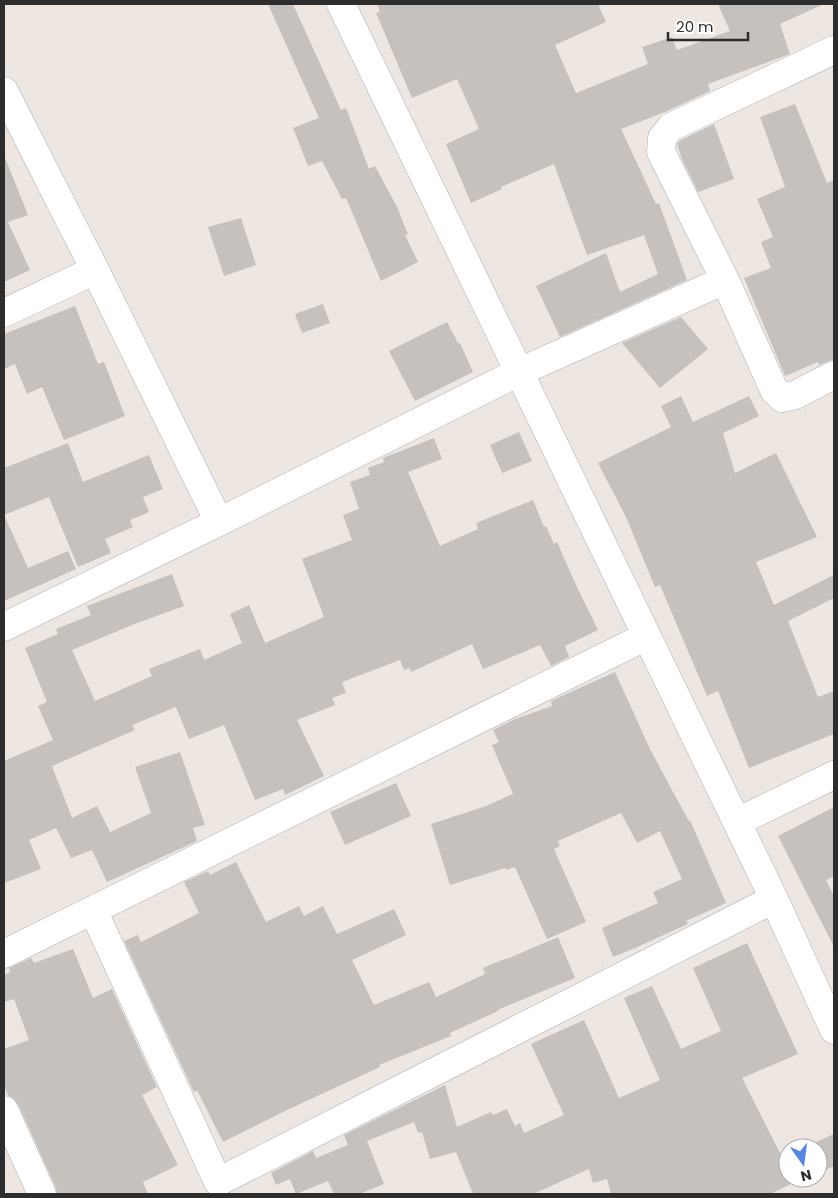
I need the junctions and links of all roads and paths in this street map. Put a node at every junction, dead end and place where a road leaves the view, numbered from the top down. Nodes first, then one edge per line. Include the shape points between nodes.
1 (341, 4) edge
2 (834, 50) edge
3 (4, 91) edge
4 (95, 270) junction
5 (725, 280) junction
6 (4, 313) edge
7 (519, 372) junction
8 (834, 375) edge
9 (219, 522) junction
10 (4, 627) edge
11 (647, 636) junction
12 (834, 775) edge
13 (736, 822) junction
14 (774, 899) junction
15 (93, 910) junction
16 (4, 954) edge
17 (834, 1030) edge
18 (4, 1110) edge
19 (42, 1194) edge

1 - 7 street
2 - 5 street via 671,127 662,138 662,152
3 - 4 street
4 - 6 street
4 - 9 street
5 - 7 street
5 - 8 street via 774,390 782,398
7 - 9 street
7 - 11 street
9 - 10 street
11 - 13 street
11 - 15 street
12 - 13 street
13 - 14 street
14 - 15 street via 218,1182
14 - 17 street
15 - 16 street
18 - 19 street

